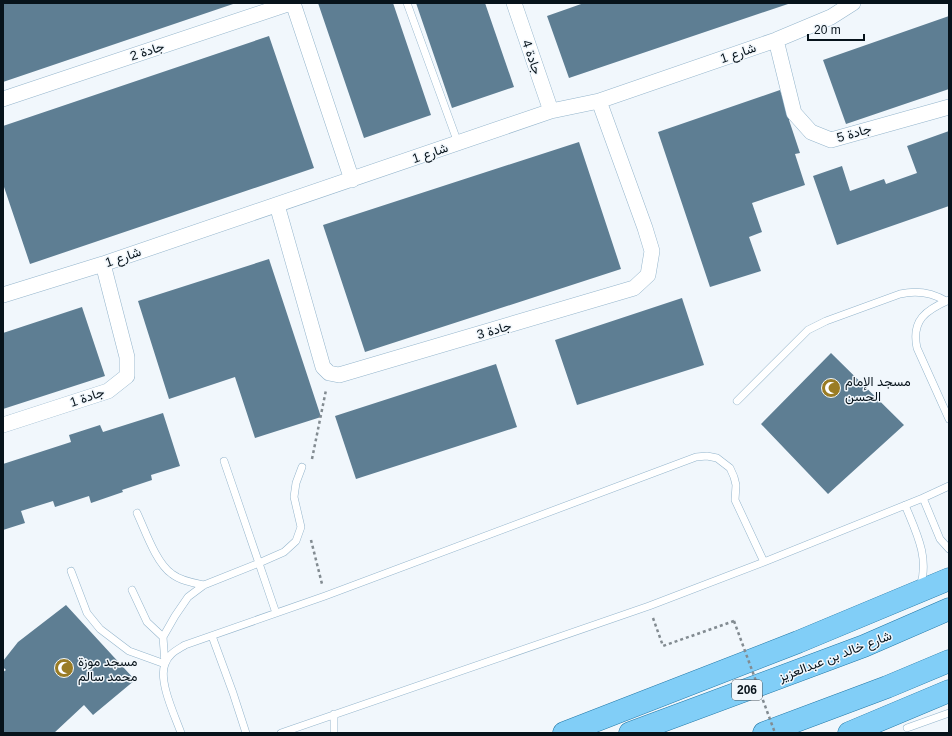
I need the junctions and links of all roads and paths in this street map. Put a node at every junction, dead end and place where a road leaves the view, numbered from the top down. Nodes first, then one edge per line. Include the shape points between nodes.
1 (292, 3) edge
2 (407, 3) edge
3 (514, 3) edge
4 (853, 3) edge
5 (776, 40) junction
6 (3, 99) edge
7 (599, 101) junction
8 (949, 106) edge
9 (551, 111) junction
10 (458, 144) junction
11 (352, 180) junction
12 (277, 205) junction
13 (103, 264) junction
14 (3, 295) edge
15 (948, 300) edge
16 (329, 374) junction
17 (737, 401) dead end
18 (949, 419) edge
19 (3, 425) edge
20 (312, 460) dead end
21 (224, 461) dead end
22 (302, 467) dead end
23 (949, 486) edge
24 (923, 498) junction
25 (905, 505) junction
26 (136, 513) dead end
27 (310, 536) dead end
28 (949, 549) edge
29 (764, 562) junction
30 (259, 564) junction
31 (71, 571) dead end
32 (949, 579) edge
33 (204, 585) junction
34 (132, 590) dead end
35 (918, 592) junction
36 (324, 596) junction
37 (649, 606) junction
38 (949, 609) edge
39 (276, 613) junction
40 (212, 636) junction
41 (163, 637) junction
42 (949, 661) edge
43 (164, 664) junction
44 (949, 691) edge
45 (949, 713) edge
46 (334, 714) junction
47 (907, 728) dead end
48 (181, 733) edge
49 (246, 733) edge
50 (281, 733) edge
51 (334, 733) edge
52 (564, 733) edge
53 (630, 733) edge
54 (764, 733) edge
55 (775, 733) edge
56 (849, 733) edge

1 - 6 street, جادة 2
1 - 11 street, جادة 2
2 - 10 lane
3 - 9 street, جادة 4
4 - 5 street, شارع 1 via 831,17
5 - 7 street, شارع 1
5 - 8 street, جادة 5 via 794,113 811,132 825,138 832,140
7 - 9 street, شارع 1
7 - 16 street, جادة 3 via 652,251 648,275 634,288 340,375
9 - 10 street, شارع 1
10 - 11 street, شارع 1
11 - 12 street, شارع 1
12 - 13 street, شارع 1
12 - 16 street via 323,367
13 - 14 street, شارع 1
13 - 19 street, جادة 1 via 127,357 127,376 108,391
15 - 17 lane via 928,293 909,292 816,324
15 - 18 lane via 925,314 919,321 915,339
16 - 20 path
21 - 30 lane
22 - 30 lane via 294,496 301,527 296,540 284,552
23 - 24 lane
24 - 25 lane
24 - 28 lane via 940,539
25 - 29 lane
25 - 35 lane via 921,545 923,557 924,568
26 - 33 lane via 160,563 172,574
27 - 36 path
29 - 36 lane via 735,500 736,485 730,468 717,458 696,456
29 - 37 lane
30 - 33 lane
30 - 39 lane
31 - 43 lane via 87,613 100,630 129,651
32 - 35 main road
33 - 41 lane via 188,597
34 - 41 lane via 147,622
35 - 52 main road via 798,642
36 - 39 lane
37 - 46 lane
37 - 55 path, bridge via 663,646 734,621
38 - 53 main road, شارع خالد بن عبدالعزيز / 206 via 864,646
39 - 40 lane
40 - 43 lane via 172,652
40 - 49 lane
41 - 43 lane
42 - 54 main road
43 - 48 lane via 163,678
44 - 56 main road
45 - 47 lane
46 - 50 lane
46 - 51 lane

